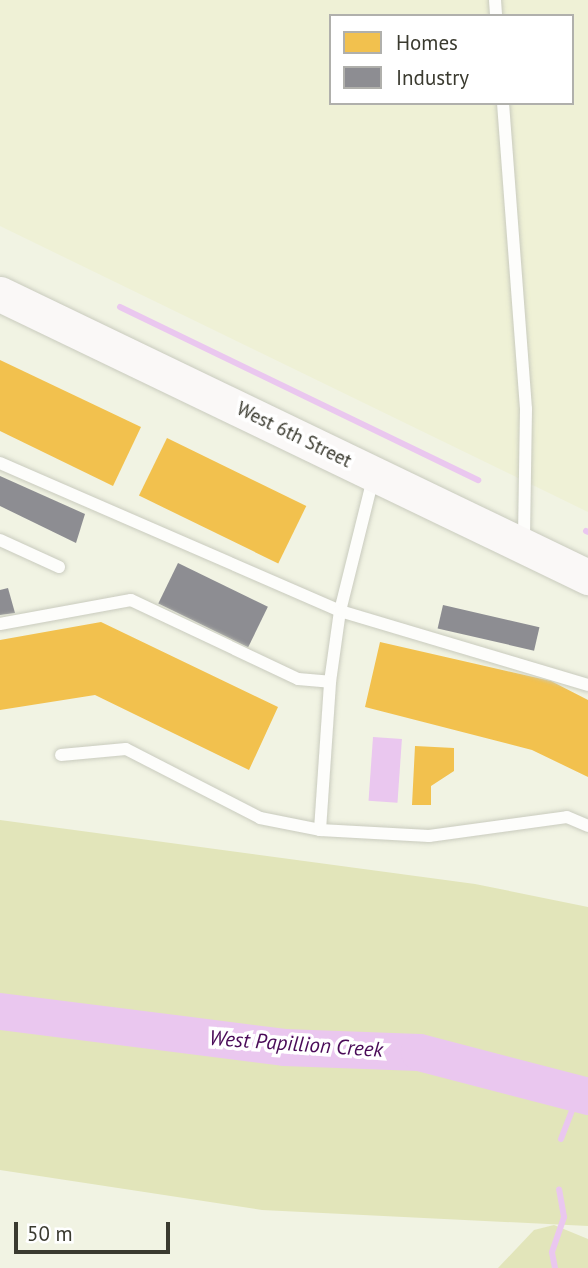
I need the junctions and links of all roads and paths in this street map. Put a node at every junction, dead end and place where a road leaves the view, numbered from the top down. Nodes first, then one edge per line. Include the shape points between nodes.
1 (503, 105) edge
2 (0, 294) edge
3 (0, 463) edge
4 (375, 473) junction
5 (0, 540) edge
6 (524, 547) junction
7 (59, 567) dead end
8 (588, 577) edge
9 (340, 611) junction
10 (0, 624) edge
11 (330, 682) junction
12 (588, 685) edge
13 (61, 755) dead end
14 (588, 826) edge
15 (320, 830) junction

1 - 6 lane via 526,409
2 - 4 main road, West 6th Street
3 - 9 lane
4 - 6 main road, West 6th Street
4 - 9 lane
5 - 7 lane
6 - 8 main road, West 6th Street
9 - 11 lane
9 - 12 lane
10 - 11 lane via 131,600 298,678
11 - 15 lane
13 - 15 lane via 126,749 260,818
14 - 15 lane via 567,817 429,836

